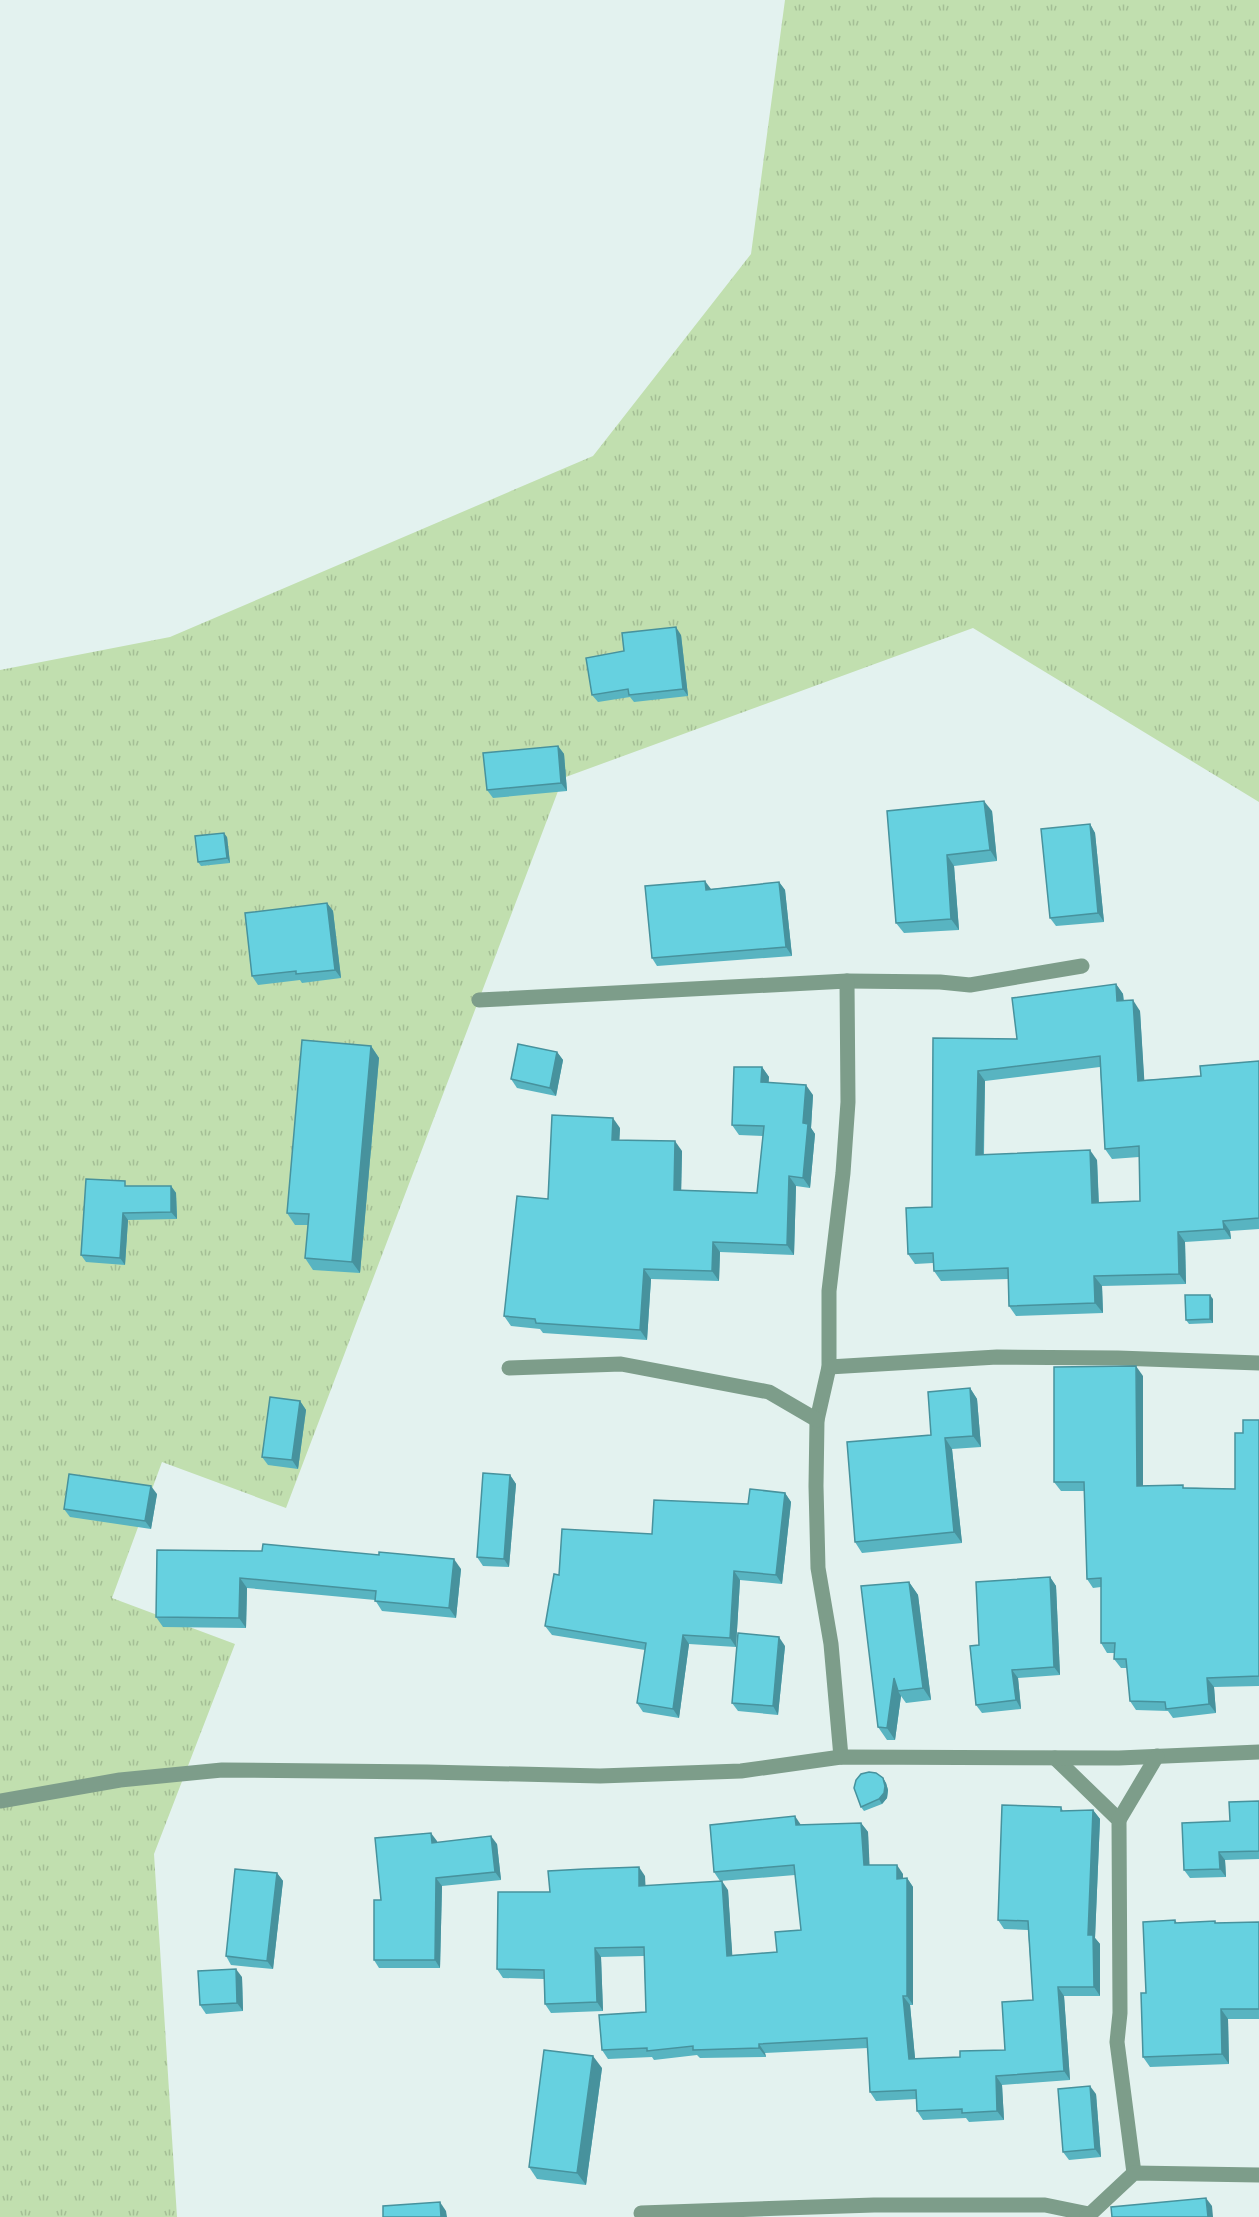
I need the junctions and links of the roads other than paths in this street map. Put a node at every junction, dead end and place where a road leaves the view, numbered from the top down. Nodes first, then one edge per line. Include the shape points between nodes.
1 (1082, 966) dead end
2 (847, 981) junction
3 (479, 1000) dead end
4 (1259, 1363) edge
5 (830, 1367) junction
6 (509, 1368) dead end
7 (817, 1420) junction
8 (1259, 1752) edge
9 (1157, 1756) junction
10 (841, 1757) junction
11 (1055, 1758) junction
12 (0, 1801) edge
13 (1119, 1820) junction
14 (1134, 2173) junction
15 (1259, 2175) edge
16 (641, 2213) dead end
17 (1088, 2216) edge

1 - 2 street via 970,986
2 - 3 street
2 - 5 street via 848,1102 829,1291
4 - 5 street via 997,1358
5 - 7 street
6 - 7 street via 621,1364 769,1392
7 - 10 street via 818,1568 831,1644
8 - 9 street
9 - 11 street
9 - 13 street
10 - 11 street
10 - 12 street via 741,1771 600,1776 222,1770 120,1780
11 - 13 street
13 - 14 street via 1117,2042
14 - 15 street
14 - 17 street
16 - 17 street via 874,2205 1046,2205

